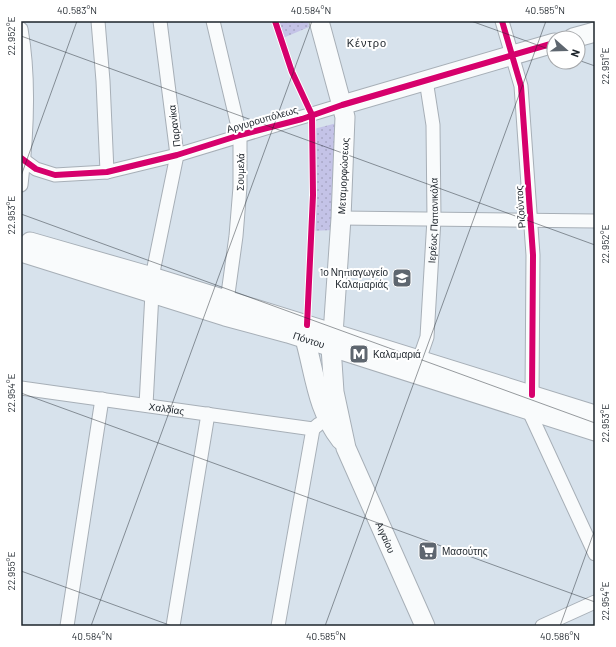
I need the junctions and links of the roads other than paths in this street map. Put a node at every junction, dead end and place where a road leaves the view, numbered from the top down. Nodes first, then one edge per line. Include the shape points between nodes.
1 (98, 21) edge
2 (160, 21) edge
3 (213, 21) edge
4 (319, 21) edge
5 (502, 21) edge
6 (21, 29) edge
7 (546, 45) edge
8 (511, 56) junction
9 (426, 80) junction
10 (342, 105) junction
11 (240, 135) junction
12 (177, 155) junction
13 (23, 158) edge
14 (107, 172) junction
15 (21, 185) edge
16 (341, 218) junction
17 (434, 219) junction
18 (532, 220) junction
19 (595, 221) edge
20 (21, 239) edge
21 (21, 252) edge
22 (152, 285) junction
23 (227, 301) junction
24 (306, 332) junction
25 (332, 340) junction
26 (419, 360) junction
27 (21, 388) edge
28 (102, 400) junction
29 (530, 402) junction
30 (146, 405) junction
31 (208, 414) junction
32 (595, 415) edge
33 (326, 421) junction
34 (595, 431) edge
35 (595, 554) edge
36 (595, 602) edge
37 (67, 626) edge
38 (173, 626) edge
39 (278, 626) edge
40 (425, 626) edge
41 (542, 626) edge

1 - 14 street via 104,82
2 - 12 street, Παρανίκα
3 - 11 street, Σουμελά
4 - 10 main road, Μεταμορφώσεως
5 - 8 street, Ριζούντος
6 - 13 street via 26,96
7 - 8 main road, Αργυρουπόλεως
8 - 9 main road, Αργυρουπόλεως
8 - 18 street, Ριζούντος via 521,86
9 - 10 main road, Αργυρουπόλεως
9 - 17 street, Ιερέως Παπανικόλα via 433,125
10 - 11 street, Αργυρουπόλεως via 302,119
10 - 16 main road, Μεταμορφώσεως via 345,132
11 - 12 street, Αργυρουπόλεως
11 - 23 street, Σουμελά via 240,194
12 - 14 street, Αργυρουπόλεως
12 - 22 street, Παρανίκα
13 - 14 street, Αργυρουπόλεως via 36,169 55,175
13 - 15 street
16 - 17 street
16 - 25 main road, Μεταμορφώσεως
17 - 18 street
17 - 26 street, Ιερέως Παπανικόλα via 427,337
18 - 19 street
18 - 29 street, Ριζούντος
20 - 22 main road, Πόντου
21 - 22 main road, Πόντου
22 - 23 main road, Πόντου
22 - 24 main road, Πόντου
22 - 30 street, Παρανίκα
23 - 24 main road, Πόντου
24 - 25 main road, Πόντου
24 - 33 main road, Αιγαίου
25 - 26 main road, Πόντου
25 - 29 main road, Πόντου
25 - 33 main road, Αιγαίου via 334,392
26 - 29 main road, Πόντου
27 - 28 street, Χαλδίας
28 - 30 street, Χαλδίας
28 - 37 street
29 - 32 main road, Πόντου
29 - 34 main road, Πόντου
29 - 35 street
30 - 31 street, Χαλδίας
31 - 33 street, Χαλδίας
31 - 38 street
33 - 39 street
33 - 40 main road, Αιγαίου via 346,448
36 - 41 street

